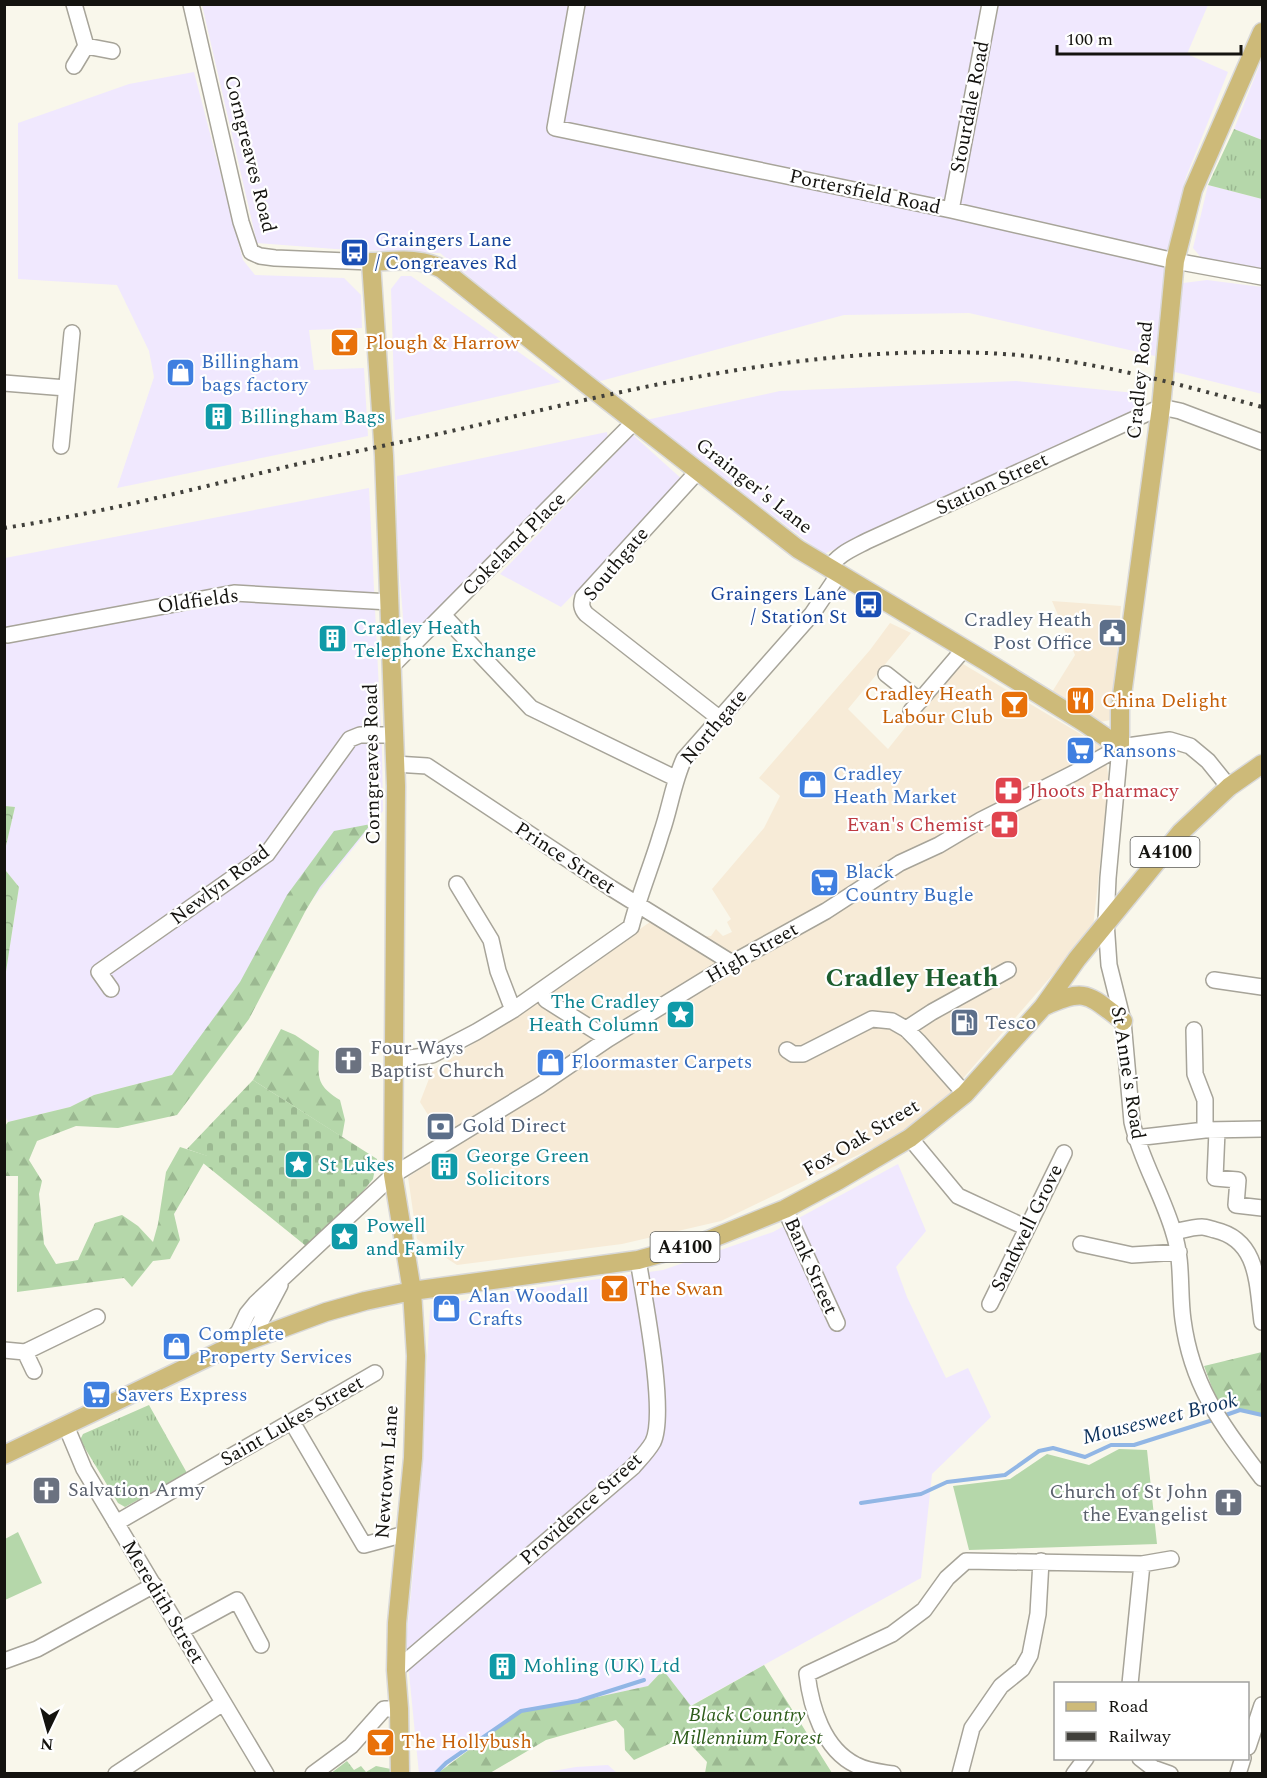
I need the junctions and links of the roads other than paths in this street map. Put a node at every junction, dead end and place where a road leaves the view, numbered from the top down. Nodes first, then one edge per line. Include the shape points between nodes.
1 (74, 4) edge
2 (191, 4) edge
3 (577, 4) edge
4 (990, 4) edge
5 (1262, 34) edge
6 (86, 46) junction
7 (112, 51) dead end
8 (74, 66) dead end
9 (951, 210) junction
10 (1175, 261) junction
11 (371, 262) junction
12 (1263, 277) edge
13 (72, 333) dead end
14 (4, 383) edge
15 (66, 388) junction
16 (1161, 407) junction
17 (635, 421) junction
18 (1263, 442) edge
19 (61, 446) dead end
20 (698, 471) junction
21 (834, 572) junction
22 (390, 602) junction
23 (444, 616) junction
24 (8, 634) dead end
25 (964, 649) junction
26 (392, 666) junction
27 (886, 674) dead end
28 (719, 718) junction
29 (394, 735) junction
30 (1120, 747) junction
31 (394, 764) junction
32 (1263, 764) edge
33 (675, 778) junction
34 (1229, 787) junction
35 (457, 884) dead end
36 (637, 904) junction
37 (1106, 922) junction
38 (732, 963) junction
39 (1008, 970) dead end
40 (1214, 980) dead end
41 (1263, 987) edge
42 (111, 989) dead end
43 (546, 1000) dead end
44 (1043, 1007) junction
45 (513, 1010) junction
46 (1123, 1021) junction
47 (906, 1029) junction
48 (1194, 1030) dead end
49 (608, 1039) junction
50 (787, 1050) dead end
51 (395, 1060) junction
52 (965, 1094) junction
53 (1263, 1129) edge
54 (1211, 1130) junction
55 (910, 1138) junction
56 (1136, 1138) junction
57 (1064, 1153) dead end
58 (393, 1175) junction
59 (1263, 1208) edge
60 (785, 1209) junction
61 (1027, 1228) junction
62 (1174, 1232) junction
63 (1080, 1244) dead end
64 (1179, 1252) junction
65 (638, 1260) junction
66 (412, 1291) junction
67 (990, 1304) dead end
68 (97, 1317) dead end
69 (1263, 1322) edge
70 (837, 1323) dead end
71 (252, 1338) junction
72 (4, 1350) edge
73 (223, 1350) junction
74 (25, 1352) junction
75 (34, 1371) dead end
76 (375, 1373) dead end
77 (292, 1422) junction
78 (66, 1426) junction
79 (4, 1455) edge
80 (1263, 1478) edge
81 (116, 1523) junction
82 (405, 1534) junction
83 (1171, 1559) dead end
84 (1041, 1561) junction
85 (1142, 1564) junction
86 (154, 1585) junction
87 (180, 1631) junction
88 (261, 1646) dead end
89 (4, 1661) edge
90 (396, 1670) junction
91 (1130, 1682) edge
92 (223, 1703) junction
93 (1263, 1705) edge
94 (399, 1708) junction
95 (1249, 1744) edge
96 (1084, 1760) edge
97 (1143, 1760) edge
98 (116, 1773) edge
99 (266, 1773) edge
100 (313, 1773) edge
101 (400, 1773) edge
102 (892, 1773) edge
103 (960, 1773) edge
104 (1074, 1773) edge
105 (1170, 1773) edge

1 - 6 street
2 - 11 street, Corngreaves Road via 251,252 275,258
3 - 9 street, Portersfield Road via 555,128
4 - 9 street, Stourdale Road
5 - 10 main road, Cradley Road via 1193,190
6 - 7 street
6 - 8 street
9 - 10 street, Portersfield Road
10 - 12 street, Portersfield Road
10 - 16 main road, Cradley Road
11 - 17 main road, Grainger's Lane via 417,261 442,269
11 - 22 main road, Corngreaves Road
13 - 15 street
14 - 15 street
15 - 19 street
16 - 18 street
16 - 21 street, Station Street via 843,553 834,560
16 - 30 main road, Cradley Road via 1120,710
17 - 20 main road, Grainger's Lane
17 - 23 street, Cokeland Place
20 - 21 main road, Grainger's Lane
20 - 28 street, Southgate via 581,603 586,614
21 - 25 main road, Grainger's Lane
21 - 28 street, Northgate via 812,614
22 - 24 street, Oldfields via 234,593
22 - 26 main road, Corngreaves Road
23 - 26 street, Cokeland Place
23 - 33 street via 531,708
25 - 27 street via 915,706
25 - 30 main road, Grainger's Lane
26 - 29 main road, Corngreaves Road
28 - 33 street, Northgate via 684,759
29 - 31 main road, Corngreaves Road
29 - 42 street, Newlyn Road via 360,735 350,739 267,854 99,972
30 - 34 street via 1170,740 1190,746
30 - 37 street, St Anne's Road
30 - 38 street, High Street via 900,863 826,911
31 - 36 street, Prince Street via 427,766
31 - 51 main road, Corngreaves Road
32 - 34 main road, Fox Oak Street / A4100
33 - 36 street, Northgate via 662,832
34 - 37 main road, Fox Oak Street / A4100 via 1181,832
35 - 45 street via 491,940
36 - 38 street, Prince Street
36 - 45 street, Northgate via 631,927
37 - 44 main road, Fox Oak Street / A4100
37 - 46 street, St Anne's Road via 1109,965
38 - 49 street, High Street
39 - 47 street
40 - 41 street
43 - 49 street
44 - 46 main road via 1081,995 1095,1000
44 - 52 main road, Fox Oak Street / A4100
45 - 51 street, Northgate via 432,1054
46 - 56 street, St Anne's Road
47 - 50 street via 892,1021 872,1019 803,1054
47 - 52 street
48 - 54 street via 1195,1074
49 - 58 street, High Street
51 - 58 main road, Corngreaves Road
52 - 55 main road, Fox Oak Street / A4100
53 - 54 street
54 - 56 street
54 - 59 street via 1208,1177 1238,1180 1236,1205
55 - 60 main road, Fox Oak Street / A4100
55 - 61 street via 958,1196
56 - 62 street, St Anne's Road
57 - 61 street, Sandwell Grove
58 - 66 main road, Newtown Lane
58 - 71 street via 387,1188 278,1286
58 - 73 street via 256,1303
60 - 65 main road, Fox Oak Street / A4100 via 706,1241
60 - 70 street, Bank Street
61 - 67 street, Sandwell Grove
62 - 64 street, St Anne's Road
62 - 69 street via 1203,1227 1240,1241 1256,1274
63 - 64 street via 1132,1255
64 - 80 street, St Anne's Road via 1185,1335 1197,1381 1228,1434
65 - 66 main road, Fox Oak Street / A4100
65 - 90 street, Providence Street via 658,1399 658,1425 653,1442 633,1467
66 - 71 main road, A4100 via 326,1312
66 - 82 main road, Newtown Lane via 416,1356 414,1447
68 - 74 street
71 - 73 main road, A4100
72 - 74 street
73 - 78 main road, A4100
74 - 75 street
76 - 77 street, Saint Lukes Street
77 - 81 street, Saint Lukes Street
77 - 82 street via 364,1545
78 - 79 main road, A4100
78 - 81 street, Meredith Street via 84,1469
81 - 86 street, Meredith Street
82 - 90 main road, Newtown Lane via 396,1623
83 - 85 street
84 - 85 street
84 - 102 street via 966,1561 947,1578 924,1610 892,1634 807,1674 817,1720 838,1754 856,1765
84 - 103 street via 1038,1614 1030,1655 972,1728
85 - 91 street
86 - 87 street, Meredith Street
86 - 89 street via 37,1649
87 - 88 street via 237,1600
87 - 92 street, Meredith Street
90 - 94 main road, Newtown Lane
92 - 98 street
92 - 99 street, Meredith Street
93 - 95 street
94 - 100 street via 384,1709 351,1746
94 - 101 main road, Newtown Lane
96 - 104 street
97 - 105 street

